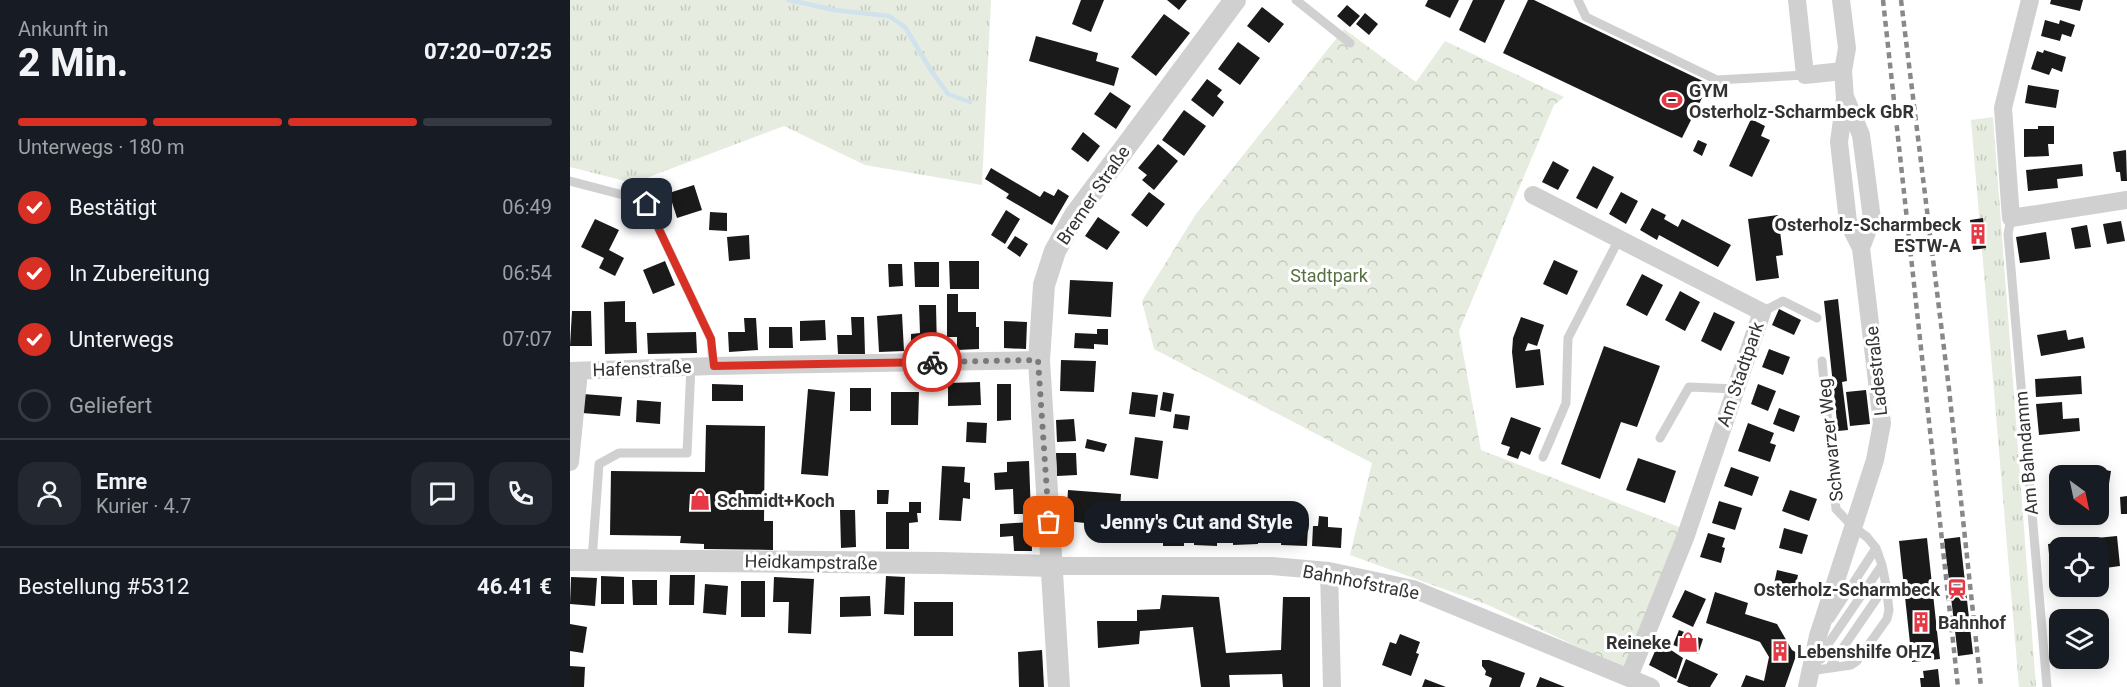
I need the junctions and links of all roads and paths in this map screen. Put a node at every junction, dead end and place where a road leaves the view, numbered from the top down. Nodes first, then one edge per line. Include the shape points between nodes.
1 (1235, 0) edge
2 (1296, 0) edge
3 (1578, 0) edge
4 (1797, 0) edge
5 (1841, 0) edge
6 (2030, 0) edge
7 (1350, 43) dead end
8 (1843, 71) junction
9 (1805, 75) junction
10 (570, 181) edge
11 (1533, 195) dead end
12 (2127, 200) edge
13 (2011, 218) junction
14 (1619, 239) junction
15 (1762, 312) junction
16 (1817, 318) dead end
17 (1038, 360) junction
18 (1822, 361) dead end
19 (691, 366) junction
20 (714, 366) junction
21 (574, 371) edge
22 (1736, 389) junction
23 (1660, 438) dead end
24 (1543, 457) dead end
25 (570, 462) edge
26 (1852, 526) junction
27 (1876, 548) junction
28 (581, 560) edge
29 (1882, 565) junction
30 (1052, 566) junction
31 (1329, 571) junction
32 (1886, 585) junction
33 (1818, 636) junction
34 (1829, 668) junction
35 (1812, 676) edge
36 (1629, 677) junction
37 (1059, 687) edge
38 (1332, 687) edge
39 (1651, 687) edge
40 (2046, 687) edge

1 - 17 street, Bremer Straße via 1075,215 1055,250 1044,285
2 - 7 lane
3 - 9 lane via 1586,17 1717,80
4 - 9 street
5 - 8 street, Ladestraße via 1847,48
6 - 13 street via 2003,108
8 - 9 street
8 - 26 street, Ladestraße via 1845,98 1839,142 1848,222 1861,248 1882,423 1875,460
10 - 20 lane via 647,204 711,339
11 - 14 street, Am Stadtpark
12 - 13 street
13 - 40 lane, Am Bahndamm via 2008,234
14 - 15 street, Am Stadtpark
14 - 24 lane via 1568,338 1566,403
15 - 16 lane via 1784,301
15 - 22 street, Am Stadtpark
17 - 20 street, Hafenstraße
17 - 30 street, Bremer Straße
18 - 26 lane, Schwarzer Weg via 1836,508
19 - 20 street, Hafenstraße
19 - 21 street, Hafenstraße
19 - 28 lane via 687,453 619,453 599,464
21 - 25 street
22 - 23 lane via 1689,387
22 - 36 street, Am Stadtpark via 1685,538
26 - 27 lane
26 - 33 street, Schwarzer Weg
27 - 29 lane
27 - 33 lane
28 - 30 street, Heidkampstraße
29 - 32 lane
29 - 35 lane via 1822,653
30 - 31 street, Bahnhofstraße via 1272,566
30 - 37 street, Bremer Straße
31 - 36 street, Bahnhofstraße via 1413,589
31 - 38 street
32 - 34 lane
32 - 34 lane via 1887,619 1857,661
33 - 35 street, Schwarzer Weg
34 - 35 lane
36 - 39 street, Bahnhofstraße

